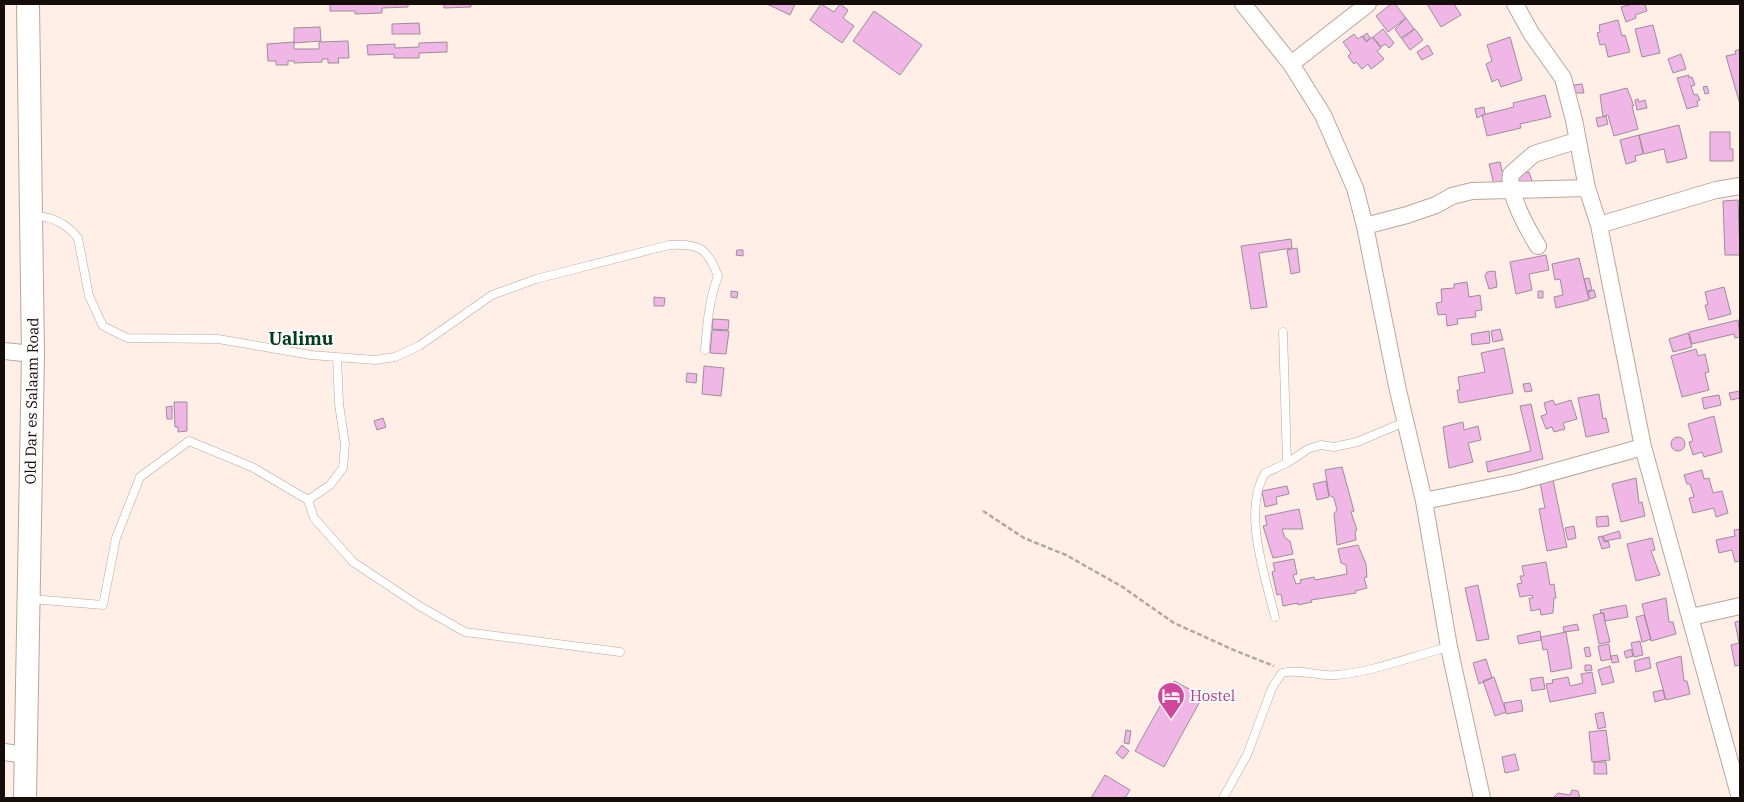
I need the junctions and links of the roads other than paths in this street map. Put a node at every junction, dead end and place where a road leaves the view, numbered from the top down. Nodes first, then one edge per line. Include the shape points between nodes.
1 (28, 4) edge
2 (1243, 4) edge
3 (1368, 4) edge
4 (1515, 4) edge
5 (1292, 64) junction
6 (1576, 141) junction
7 (1740, 186) edge
8 (1587, 188) junction
9 (1512, 190) junction
10 (31, 216) junction
11 (1599, 225) junction
12 (1365, 226) junction
13 (1538, 246) dead end
14 (1283, 332) dead end
15 (706, 350) dead end
16 (4, 351) edge
17 (33, 354) junction
18 (337, 357) junction
19 (1407, 421) junction
20 (1643, 447) junction
21 (1287, 463) junction
22 (308, 500) junction
23 (1424, 501) junction
24 (28, 599) junction
25 (1740, 606) edge
26 (1275, 617) dead end
27 (1691, 617) junction
28 (1449, 647) junction
29 (620, 652) dead end
30 (14, 753) edge
31 (1737, 771) edge
32 (25, 798) edge
33 (1223, 798) edge
34 (1482, 798) edge
35 (1740, 798) edge

1 - 10 main road, Old Dar es Salaam Road
2 - 5 street
3 - 5 street
4 - 6 street via 1563,78
5 - 12 street via 1323,115 1340,152 1355,188
6 - 8 street
6 - 9 street via 1534,154 1511,174
7 - 11 street via 1716,190
8 - 9 street
8 - 11 street
9 - 12 street via 1463,193 1436,205
9 - 13 street via 1524,224
10 - 17 main road, Old Dar es Salaam Road
10 - 18 lane via 48,216 72,230 78,238 89,296 103,326 127,338 218,339
11 - 20 street
12 - 19 street
14 - 21 lane
15 - 18 lane via 708,314 718,276 704,250 683,244 668,245 536,279 492,295 419,346 395,357 376,360
16 - 17 street
17 - 24 main road, Old Dar es Salaam Road
18 - 22 lane via 345,444 343,468 330,486
19 - 21 lane via 1357,442 1308,449
19 - 23 street
20 - 23 street via 1526,480
20 - 27 street
21 - 26 lane via 1265,473 1256,494 1256,525
22 - 24 lane via 252,467 189,441 140,477 116,538 103,605
22 - 29 lane via 314,518 353,562 421,608 465,632
23 - 28 street
24 - 30 main road, Old Dar es Salaam Road
25 - 27 street
27 - 31 street
28 - 33 lane via 1353,673 1320,676 1289,671 1280,675 1272,688 1247,756
28 - 34 street
30 - 32 main road, Old Dar es Salaam Road
31 - 35 street

